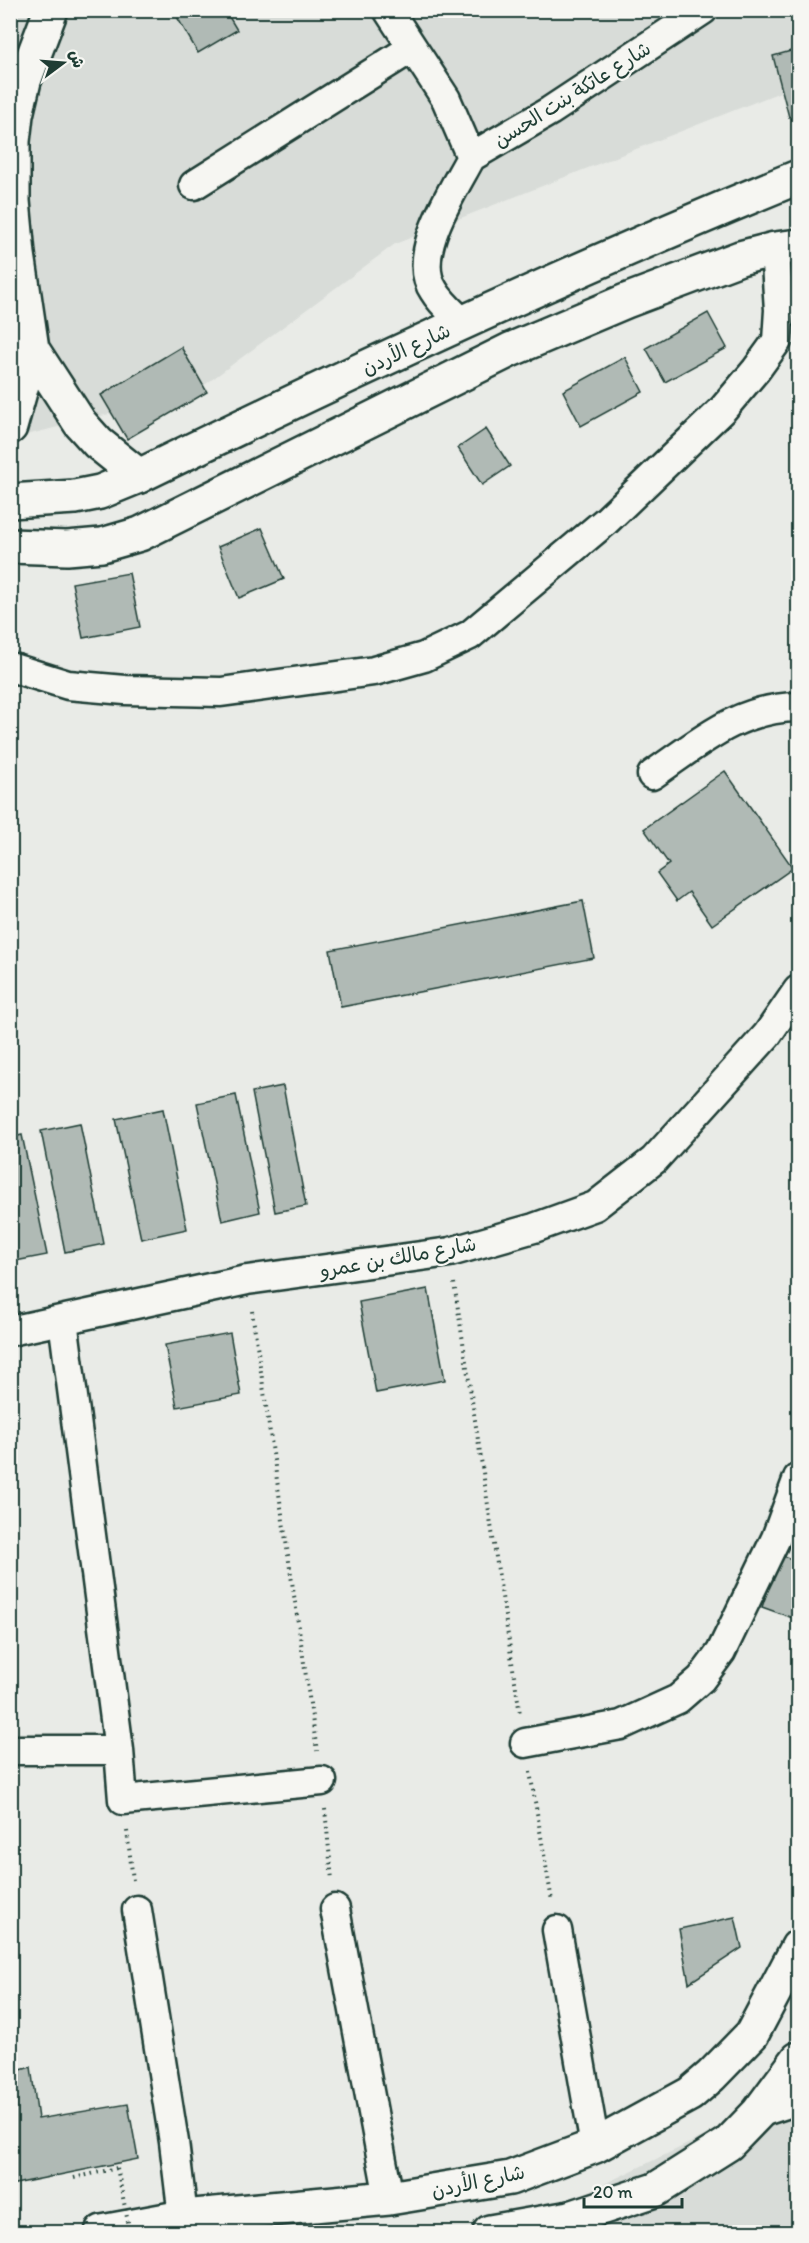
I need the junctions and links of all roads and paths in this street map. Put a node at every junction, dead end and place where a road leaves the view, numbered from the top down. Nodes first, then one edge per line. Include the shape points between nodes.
1 (51, 10) edge
2 (388, 10) edge
3 (703, 10) edge
4 (412, 48) junction
5 (471, 157) junction
6 (798, 177) edge
7 (194, 186) dead end
8 (787, 247) edge
9 (789, 307) edge
10 (462, 322) junction
11 (32, 349) junction
12 (10, 427) edge
13 (139, 476) junction
14 (10, 501) edge
15 (10, 546) edge
16 (10, 667) edge
17 (798, 707) edge
18 (652, 775) dead end
19 (798, 990) edge
20 (450, 1252) junction
21 (247, 1280) junction
22 (63, 1320) junction
23 (10, 1330) edge
24 (798, 1478) edge
25 (525, 1743) junction
26 (10, 1750) edge
27 (119, 1750) junction
28 (322, 1781) junction
29 (123, 1800) junction
30 (335, 1909) joint
31 (137, 1910) joint
32 (557, 1930) joint
33 (798, 1947) edge
34 (798, 2059) edge
35 (798, 2100) edge
36 (758, 2113) junction
37 (595, 2146) junction
38 (74, 2178) dead end
39 (389, 2198) junction
40 (183, 2217) junction
41 (102, 2232) edge
42 (130, 2232) edge
43 (490, 2232) edge

1 - 11 main road via 24,81 12,150 18,254
2 - 4 street
3 - 5 street, شارع عاتكة بنت الحسن via 550,111
4 - 5 street via 446,99
4 - 7 street
5 - 10 street via 430,239 428,257 433,290
6 - 10 main road, شارع الأردن
8 - 9 street
8 - 15 main road via 740,258 510,350 140,534 102,545
9 - 16 street via 777,341 723,410 534,583 470,635 424,657 374,671 221,692 68,685
10 - 13 main road, شارع الأردن
11 - 12 main road
11 - 13 main road via 80,423
13 - 14 main road, شارع الأردن via 100,492 75,497
17 - 18 street via 759,711 729,722
19 - 20 street, شارع مالك بن عمرو via 767,1035 654,1160 595,1206
20 - 21 street, شارع مالك بن عمرو
20 - 25 path
21 - 22 street, شارع مالك بن عمرو
21 - 28 path
22 - 23 street, شارع مالك بن عمرو
22 - 27 street
24 - 25 street via 776,1538 726,1642 701,1678 678,1698 621,1725
25 - 32 path
26 - 27 street
27 - 29 street
28 - 29 street
28 - 30 path
29 - 31 path
30 - 39 street
31 - 40 street
32 - 37 street
33 - 37 main road, شارع الأردن via 752,2034 711,2076 690,2094
34 - 36 main road
35 - 36 street
36 - 43 main road via 728,2144 655,2190 570,2218
37 - 39 main road, شارع الأردن via 510,2178
38 - 42 path, bridge via 117,2168
39 - 40 main road, شارع الأردن
40 - 41 main road, شارع الأردن

